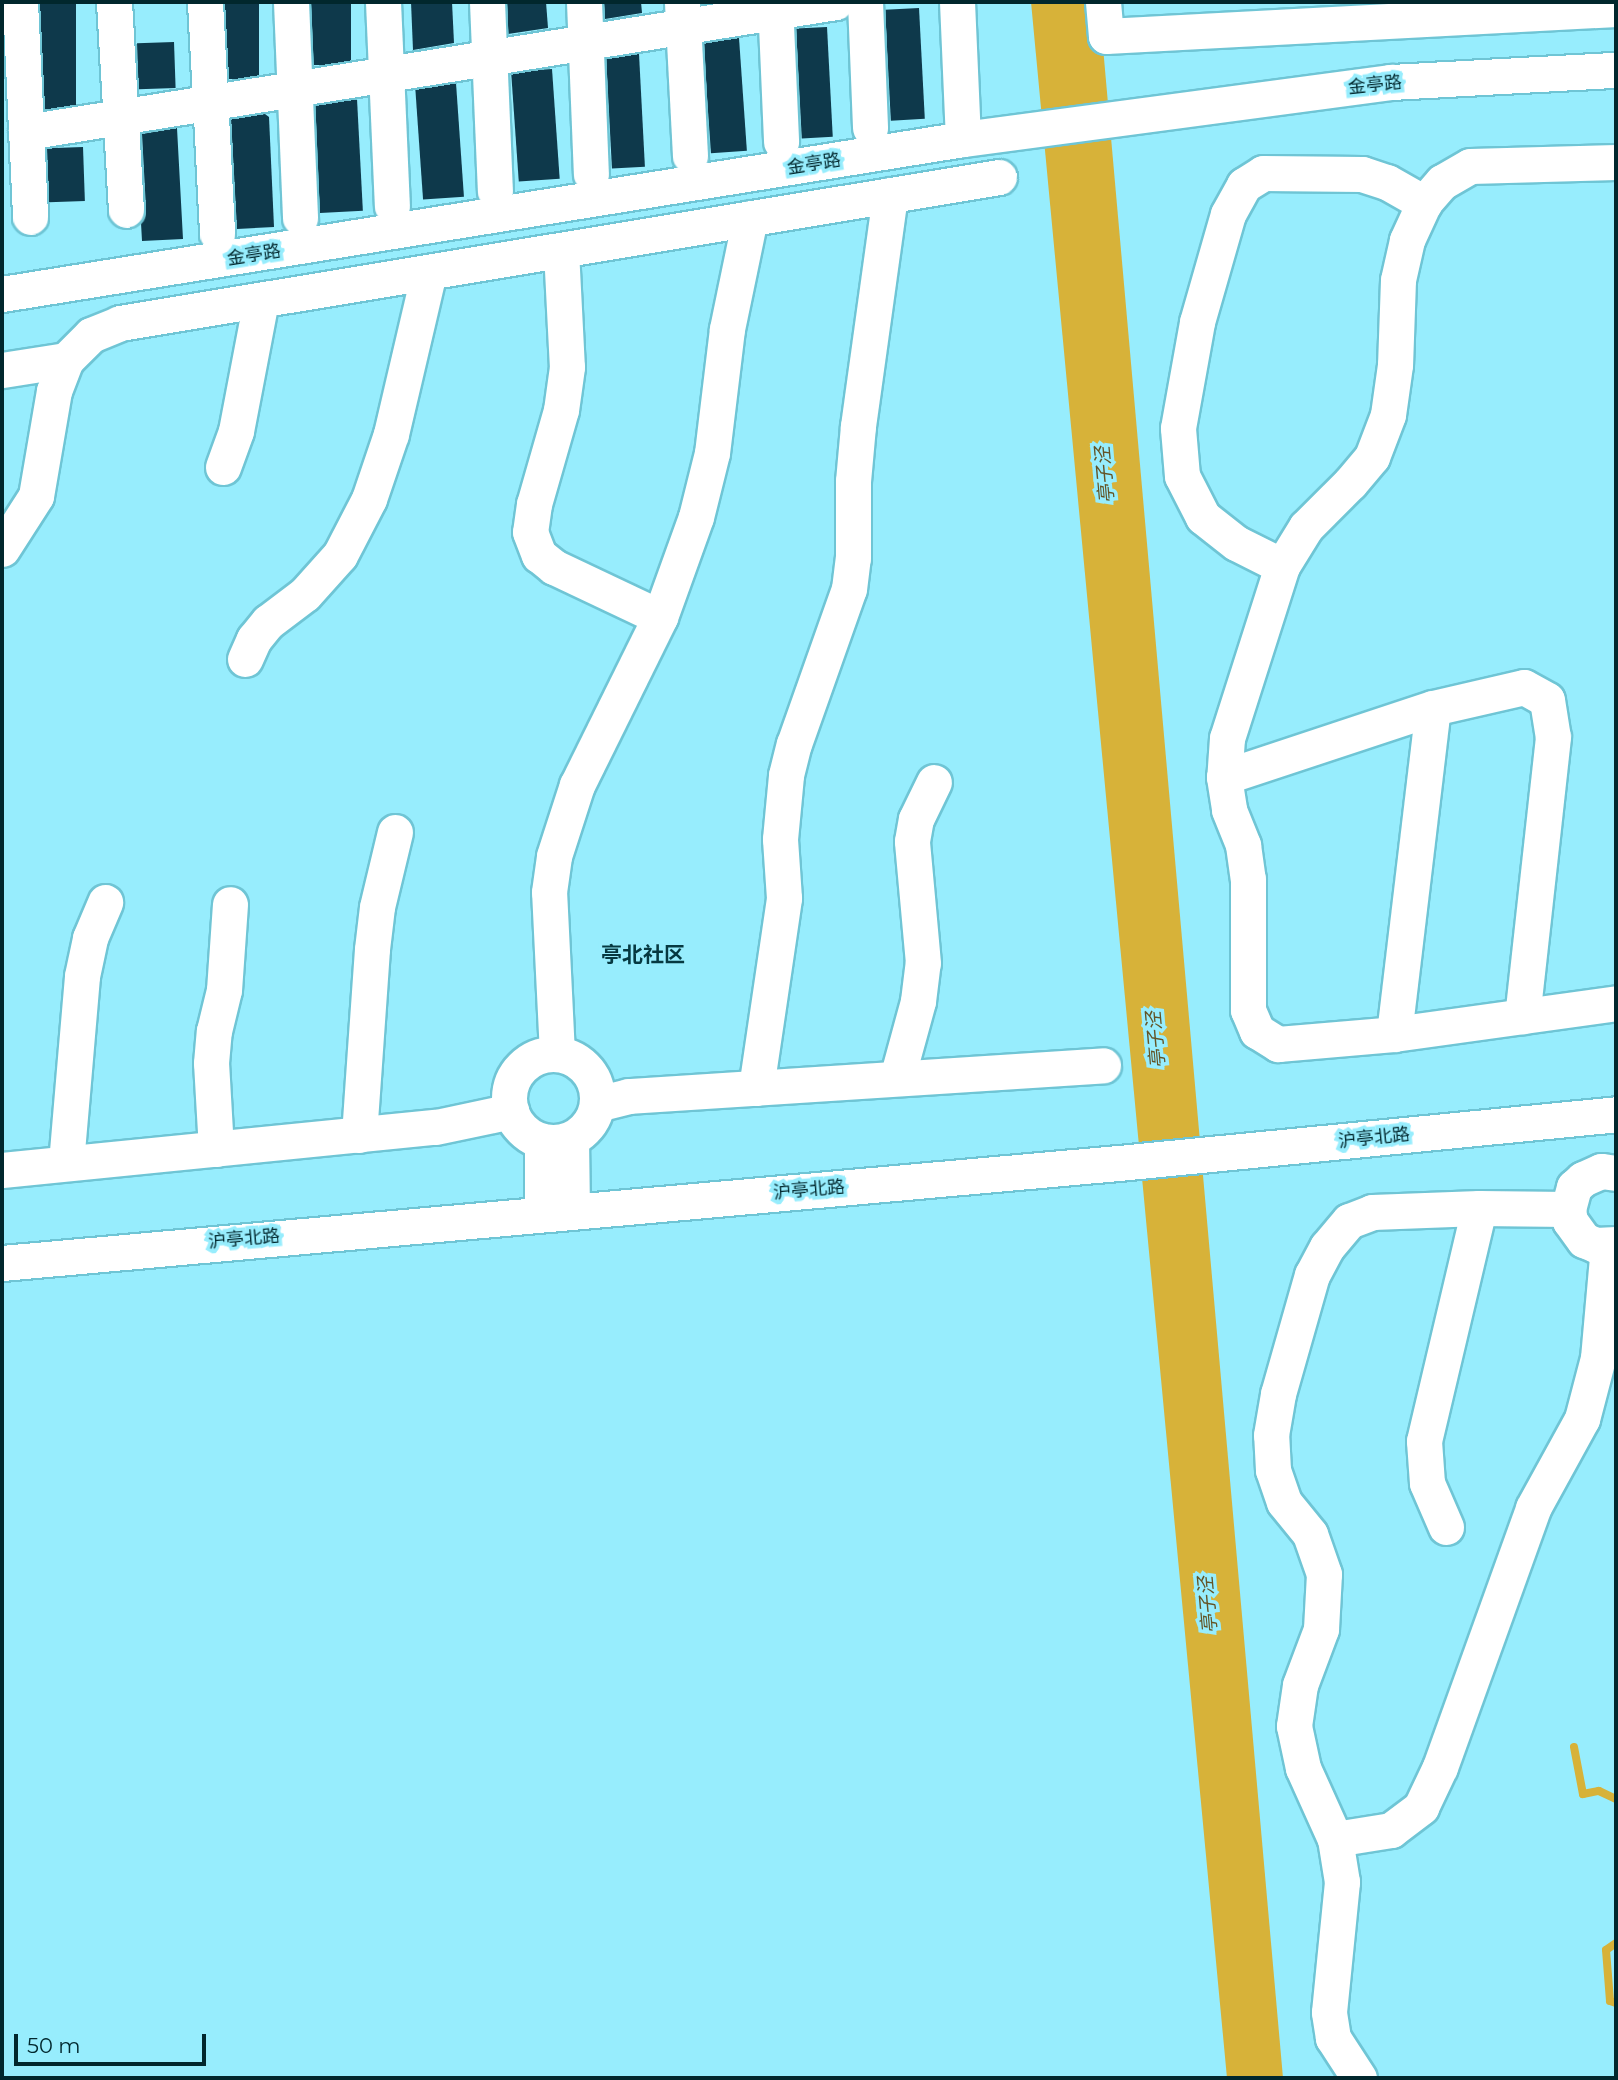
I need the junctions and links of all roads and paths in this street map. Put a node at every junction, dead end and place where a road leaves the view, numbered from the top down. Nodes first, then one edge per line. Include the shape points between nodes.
1 (20, 2) edge
2 (114, 2) edge
3 (205, 2) edge
4 (291, 2) edge
5 (383, 2) edge
6 (488, 2) edge
7 (584, 2) edge
8 (836, 2) edge
9 (864, 2) edge
10 (957, 2) edge
11 (1103, 2) edge
12 (1579, 6) edge
13 (775, 7) edge
14 (1482, 9) edge
15 (1616, 9) edge
16 (1369, 12) edge
17 (683, 14) edge
18 (1291, 14) edge
19 (1191, 17) edge
20 (586, 42) junction
21 (489, 57) junction
22 (1616, 70) edge
23 (387, 74) junction
24 (295, 89) junction
25 (210, 102) junction
26 (120, 117) junction
27 (870, 128) dead end
28 (26, 132) junction
29 (963, 139) junction
30 (781, 142) dead end
31 (690, 156) dead end
32 (1616, 162) edge
33 (591, 174) dead end
34 (999, 177) dead end
35 (495, 191) dead end
36 (890, 195) junction
37 (1424, 203) junction
38 (392, 206) dead end
39 (126, 210) dead end
40 (30, 216) dead end
41 (300, 218) dead end
42 (750, 218) junction
43 (217, 234) dead end
44 (561, 250) junction
45 (429, 272) junction
46 (5, 293) edge
47 (261, 300) junction
48 (66, 360) junction
49 (2, 370) edge
50 (223, 467) dead end
51 (2, 549) edge
52 (1282, 566) junction
53 (660, 617) junction
54 (245, 659) dead end
55 (1433, 708) junction
56 (1224, 778) junction
57 (934, 782) dead end
58 (395, 832) dead end
59 (105, 902) dead end
60 (230, 904) dead end
61 (1616, 1003) edge
62 (1522, 1016) junction
63 (1394, 1034) junction
64 (557, 1054) junction
65 (1103, 1065) dead end
66 (897, 1078) junction
67 (756, 1088) junction
68 (597, 1104) junction
69 (511, 1111) junction
70 (1610, 1116) edge
71 (359, 1135) junction
72 (556, 1140) junction
73 (216, 1149) junction
74 (66, 1163) junction
75 (2, 1170) edge
76 (1605, 1173) edge
77 (1479, 1208) junction
78 (1568, 1209) junction
79 (557, 1212) junction
80 (1612, 1245) edge
81 (2, 1263) edge
82 (1446, 1527) dead end
83 (1335, 1839) junction
84 (1359, 2078) edge

1 - 28 street
2 - 26 street
3 - 25 street
4 - 24 street
5 - 23 street
6 - 21 street
7 - 20 street
8 - 13 street
9 - 27 street
10 - 29 street
11 - 19 street via 1106,36
12 - 14 street
12 - 15 street
13 - 17 street
13 - 30 street
14 - 16 street
16 - 18 street
17 - 20 street
17 - 31 street
18 - 19 street
20 - 21 street
20 - 33 street
21 - 23 street
21 - 35 street
22 - 29 street, 金亭路 via 1391,82
23 - 24 street
23 - 38 street
24 - 25 street
24 - 41 street
25 - 26 street
25 - 43 street
26 - 28 street
26 - 39 street
28 - 40 street
29 - 46 street, 金亭路
32 - 37 street via 1470,166 1442,182
34 - 36 street
36 - 42 street
36 - 67 street via 858,426 849,589 786,775 780,839 783,898
37 - 52 street via 1407,240 1398,280 1388,415 1372,457 1306,527
37 - 52 street via 1362,174 1263,173 1244,185 1227,214 1197,322 1178,428 1182,476 1203,517 1236,543
42 - 44 street
42 - 53 street via 727,329 712,453
44 - 45 street
44 - 53 street via 567,367 561,410 530,532 539,555 554,567
45 - 47 street
45 - 54 street via 391,434 369,499 340,555 305,594 268,622
47 - 48 street via 120,323 91,335
47 - 50 street via 236,431
48 - 49 street
48 - 51 street via 54,391 36,496
52 - 56 street via 1227,738
53 - 64 street via 577,785 554,856 549,892
55 - 56 street
55 - 62 street via 1524,687 1547,700 1553,737
55 - 63 street
56 - 63 street via 1248,879 1248,1010 1257,1031 1278,1044 1296,1045
57 - 66 street via 916,819 912,841 923,963 918,1001
58 - 71 street via 375,928
59 - 74 street via 90,938 82,976
60 - 73 street via 224,990 211,1063
61 - 62 street
62 - 63 street
64 - 68 street via 570,1057 592,1075
64 - 69 street via 530,1060 519,1069 509,1096
65 - 66 street
66 - 67 street
67 - 68 street via 629,1096
68 - 72 street via 584,1130
69 - 71 street via 436,1127
69 - 72 street via 522,1130
70 - 76 street
70 - 79 street, 沪亭北路
71 - 73 street
72 - 79 street
73 - 74 street
74 - 75 street
76 - 78 street via 1574,1187
77 - 78 street
77 - 82 street via 1424,1441 1427,1483
77 - 83 street via 1372,1212 1349,1221 1312,1275 1278,1394 1271,1435 1273,1470 1284,1502 1310,1534 1324,1574 1321,1629 1300,1685 1294,1726 1303,1768
78 - 80 street via 1570,1221 1584,1240
79 - 81 street, 沪亭北路
80 - 83 street via 1598,1358 1582,1419 1533,1508 1440,1767 1421,1807 1391,1830
83 - 84 street via 1342,1882 1329,2012 1333,2038

